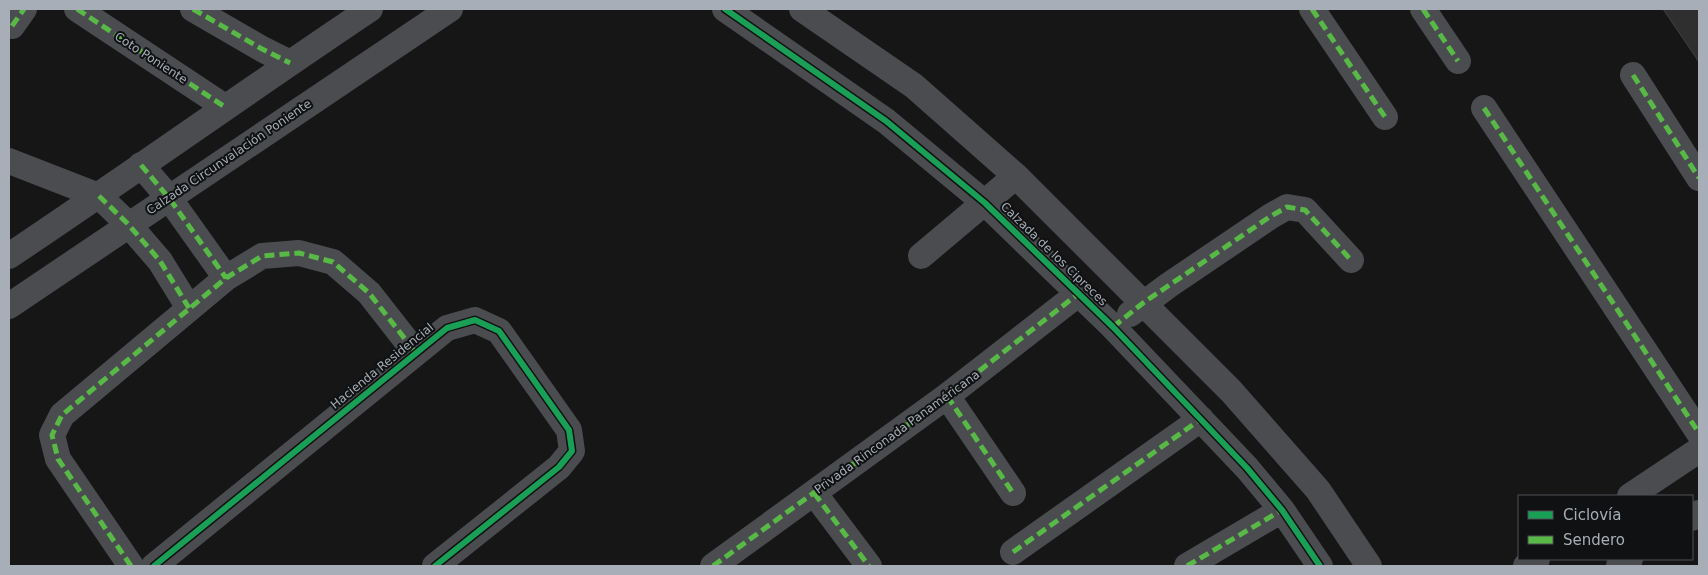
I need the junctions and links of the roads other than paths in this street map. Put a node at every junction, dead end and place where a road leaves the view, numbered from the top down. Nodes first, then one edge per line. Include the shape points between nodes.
1 (77, 9) edge
2 (193, 9) edge
3 (370, 9) edge
4 (450, 9) edge
5 (725, 9) edge
6 (802, 9) edge
7 (1312, 9) edge
8 (1423, 9) edge
9 (1458, 61) dead end
10 (290, 62) junction
11 (1633, 75) dead end
12 (225, 107) junction
13 (1484, 108) dead end
14 (1385, 117) dead end
15 (9, 162) edge
16 (141, 165) junction
17 (1016, 176) junction
18 (1699, 178) edge
19 (99, 196) junction
20 (168, 198) junction
21 (985, 203) junction
22 (128, 224) junction
23 (9, 256) edge
24 (921, 256) dead end
25 (1351, 260) dead end
26 (226, 278) junction
27 (1078, 294) junction
28 (1143, 303) junction
29 (9, 306) edge
30 (189, 308) junction
31 (1114, 327) junction
32 (416, 353) junction
33 (948, 396) junction
34 (1201, 419) junction
35 (1699, 433) edge
36 (1699, 450) edge
37 (814, 493) junction
38 (1013, 493) dead end
39 (1632, 495) edge
40 (1282, 510) junction
41 (1013, 552) dead end
42 (132, 566) edge
43 (154, 566) edge
44 (435, 566) edge
45 (713, 566) edge
46 (869, 566) edge
47 (1187, 566) edge
48 (1320, 566) edge
49 (1369, 566) edge

1 - 12 street, Coto Poniente
2 - 10 street
3 - 10 street
4 - 20 street, Calzada Circunvalación Poniente
5 - 21 street, Calzada de los Cipreces via 886,121
6 - 17 street via 914,86
7 - 14 street
8 - 9 street
10 - 12 street
11 - 18 street
12 - 16 street
13 - 35 street
15 - 19 street
16 - 19 street
16 - 20 street
17 - 21 street
17 - 28 street
19 - 22 street
19 - 23 street
20 - 22 street, Calzada Circunvalación Poniente
20 - 26 street
21 - 24 street
21 - 27 street, Calzada de los Cipreces
22 - 29 street, Calzada Circunvalación Poniente
22 - 30 street via 160,261
25 - 28 street via 1304,210 1288,207
26 - 30 street, Hacienda Residencial
26 - 32 street, Hacienda Residencial via 262,256 299,253 333,262 370,293
27 - 31 street, Calzada de los Cipreces
27 - 33 street, Privada Rinconada Panaméricana
28 - 31 street
28 - 49 street via 1231,391 1318,490
30 - 42 street, Hacienda Residencial via 62,415 52,436 58,459
31 - 34 street, Calzada de los Cipreces
32 - 43 street, Hacienda Residencial
32 - 44 street, Hacienda Residencial via 447,328 475,320 500,331 569,430 572,451 559,466
33 - 37 street, Privada Rinconada Panaméricana
33 - 38 street
34 - 40 street, Calzada de los Cipreces
34 - 41 street
36 - 39 street
37 - 45 street, Privada Rinconada Panaméricana
37 - 46 street
40 - 47 street
40 - 48 street, Calzada de los Cipreces

